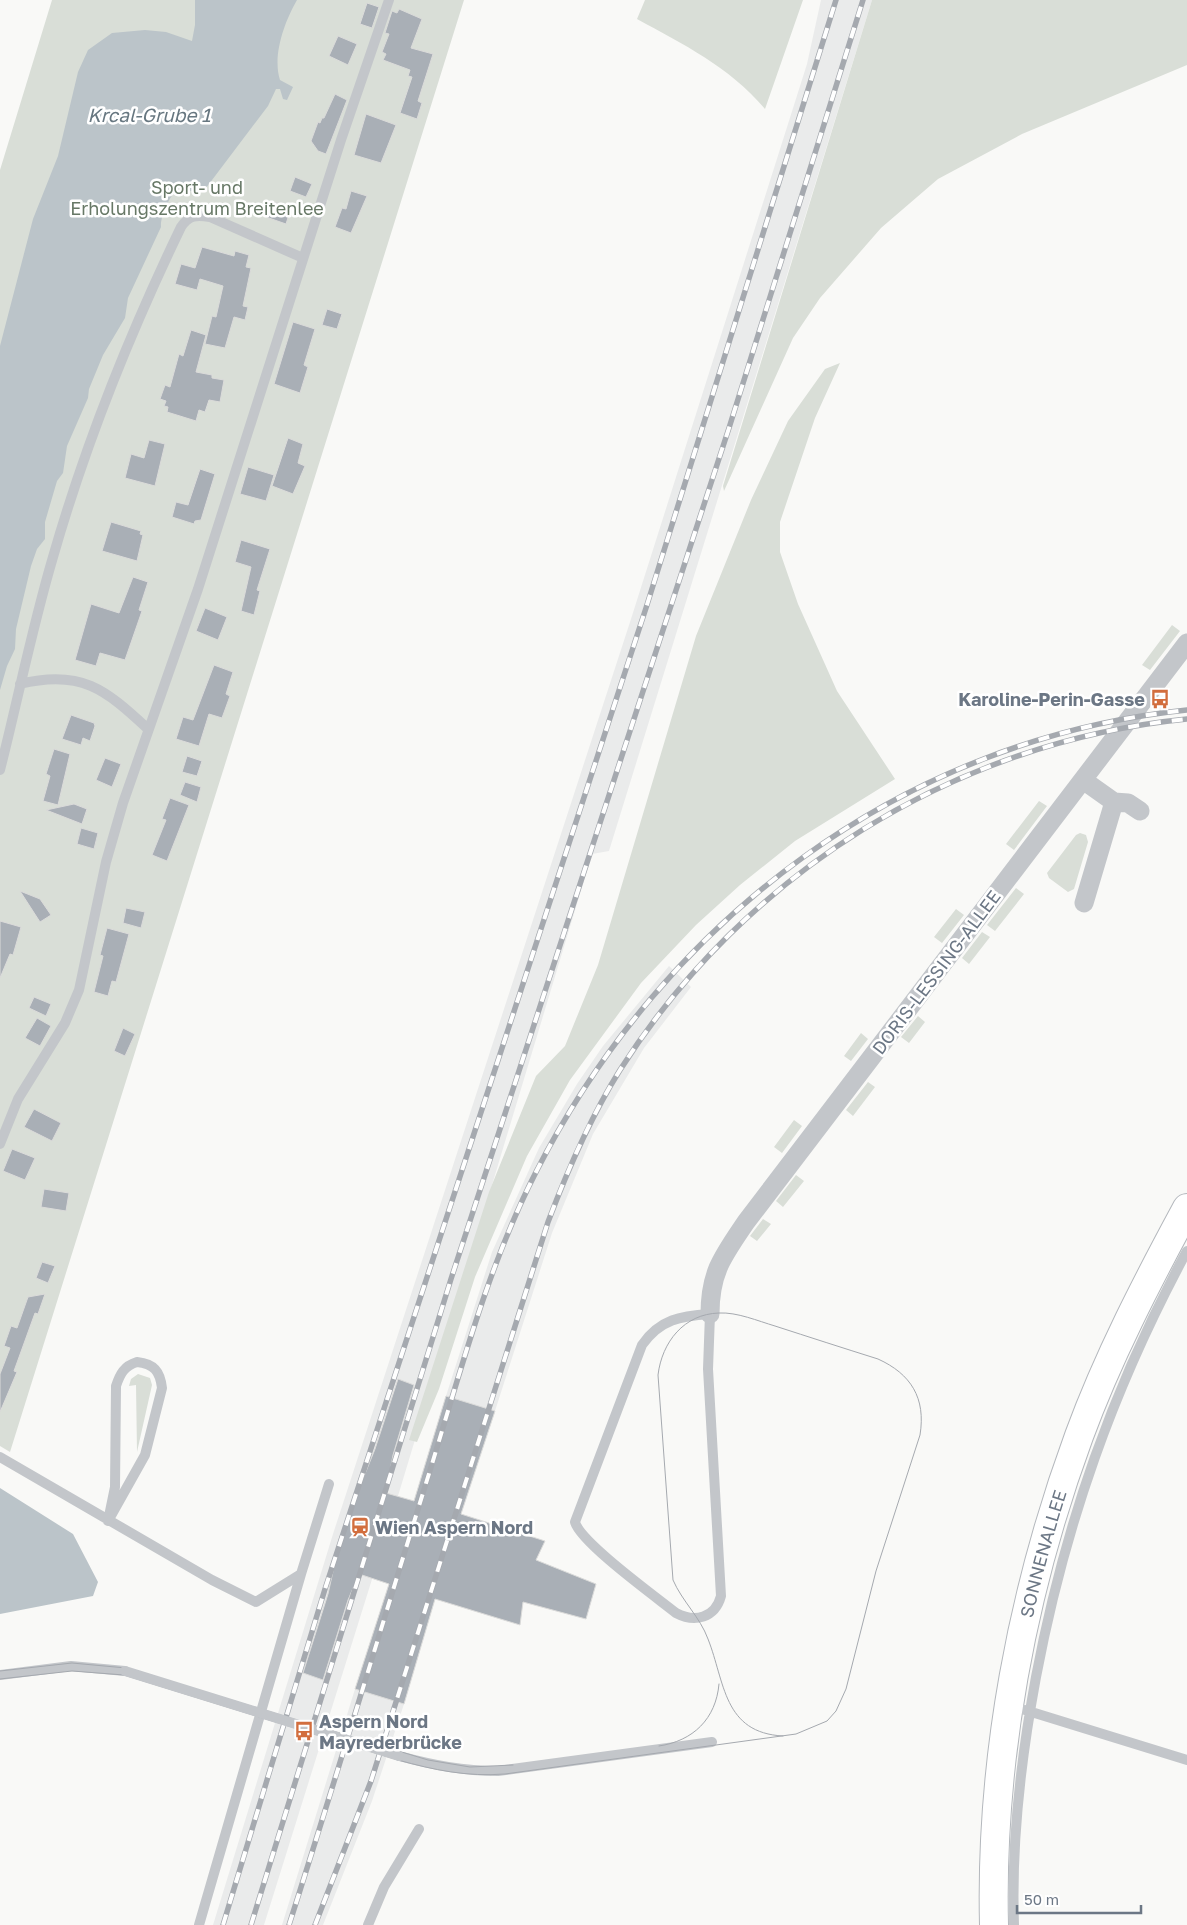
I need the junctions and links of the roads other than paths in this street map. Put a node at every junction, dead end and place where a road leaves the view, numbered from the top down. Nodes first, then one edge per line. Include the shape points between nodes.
1 (389, 0) edge
2 (303, 258) junction
3 (1187, 642) edge
4 (20, 684) junction
5 (148, 730) junction
6 (0, 770) edge
7 (1083, 780) junction
8 (1114, 802) junction
9 (1140, 811) dead end
10 (1084, 903) dead end
11 (0, 1144) edge
12 (1187, 1208) edge
13 (1187, 1251) edge
14 (710, 1314) junction
15 (0, 1457) edge
16 (329, 1484) dead end
17 (108, 1521) junction
18 (301, 1574) junction
19 (0, 1674) edge
20 (1020, 1709) junction
21 (712, 1742) dead end
22 (1187, 1760) edge
23 (419, 1829) dead end
24 (199, 1925) edge
25 (368, 1925) edge
26 (994, 1925) edge
27 (1014, 1925) edge

1 - 2 lane
2 - 4 lane via 210,217 193,215 186,219 137,320 99,414 52,558
2 - 5 lane via 198,589
3 - 7 street, DORIS-LESSING-ALLEE
4 - 5 lane via 53,679 80,680 103,692
4 - 6 lane
5 - 11 lane via 110,846 79,990 65,1023 18,1099
7 - 8 street
7 - 14 street, DORIS-LESSING-ALLEE via 746,1222 719,1262 710,1296
8 - 9 street via 1128,803
8 - 10 street
12 - 20 street, SONNENALLEE via 1124,1328 1079,1436 1039,1562 1019,1650
13 - 20 lane via 1142,1340 1097,1447 1064,1550 1047,1622
14 - 14 lane via 670,1319 649,1334 575,1522 590,1543 676,1613 693,1619 702,1618 715,1609 721,1596 708,1369
15 - 17 lane
16 - 18 lane
17 - 17 lane via 116,1487 116,1386 128,1365 147,1363 157,1369 161,1377 157,1413 145,1455
17 - 18 lane via 256,1602
18 - 24 lane
19 - 21 lane, bridge via 71,1666 125,1671 399,1756 467,1771 498,1771
20 - 22 lane
20 - 26 street, SONNENALLEE via 997,1819
20 - 27 lane
23 - 25 lane via 384,1887

